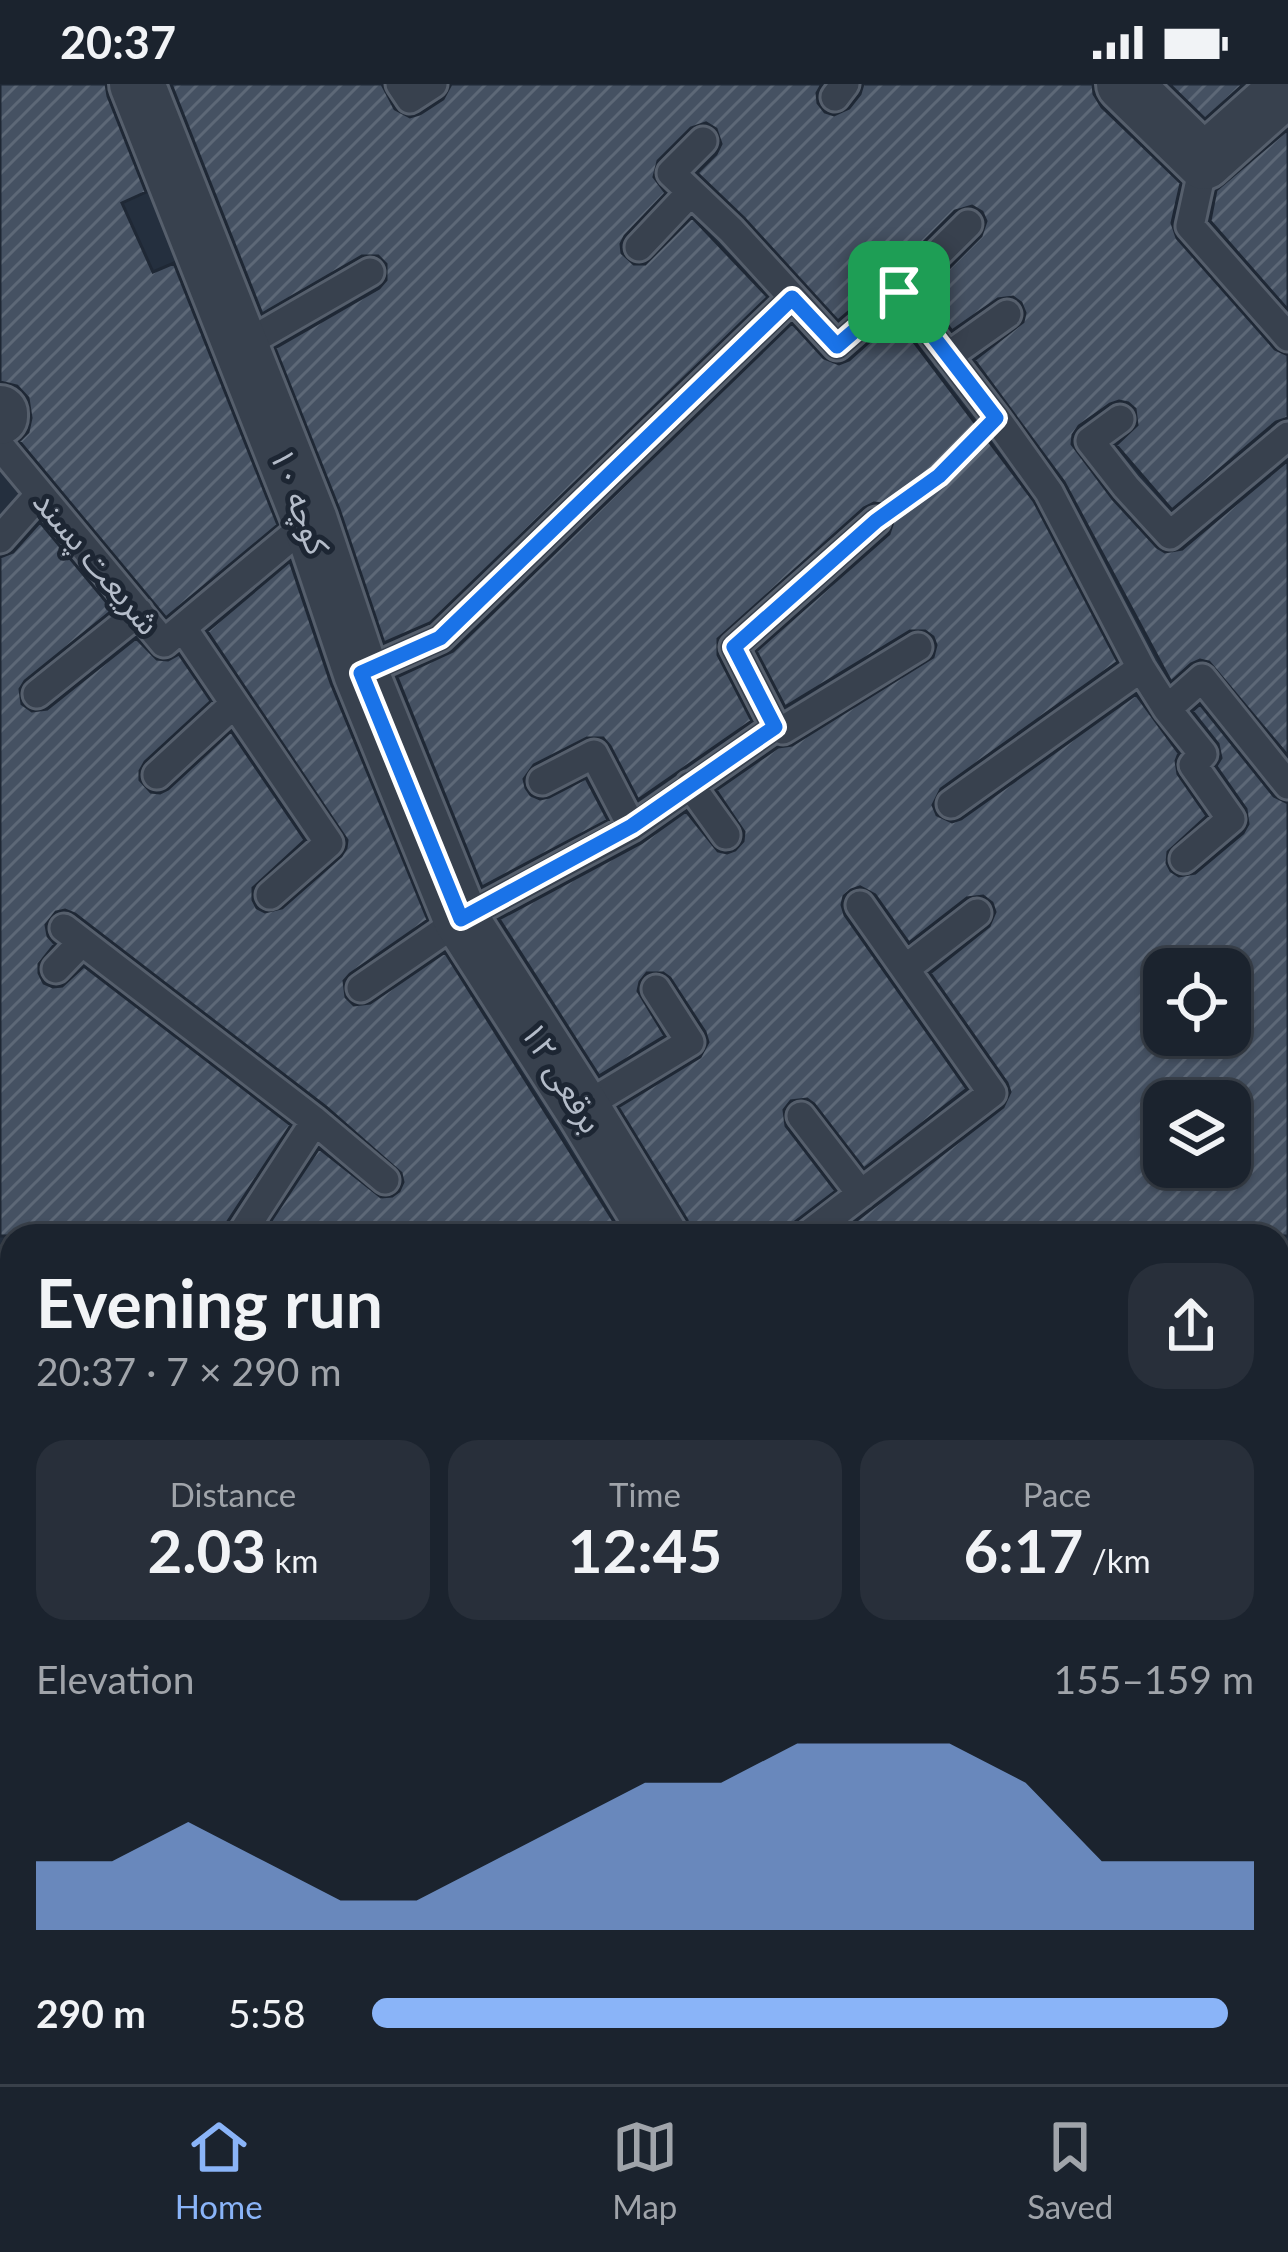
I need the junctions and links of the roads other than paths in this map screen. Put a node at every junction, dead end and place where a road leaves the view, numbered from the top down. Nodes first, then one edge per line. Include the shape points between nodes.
1 (137, 84) edge
2 (400, 84) edge
3 (434, 84) edge
4 (1124, 84) edge
5 (1288, 87) edge
6 (703, 141) dead end
7 (1204, 162) junction
8 (691, 192) junction
9 (968, 224) dead end
10 (640, 247) dead end
11 (370, 272) dead end
12 (899, 292) junction
13 (792, 298) junction
14 (1007, 314) dead end
15 (1288, 338) edge
16 (242, 346) junction
17 (948, 356) junction
18 (1120, 419) dead end
19 (1288, 436) edge
20 (0, 446) edge
21 (40, 494) junction
22 (310, 520) junction
23 (876, 521) road end
24 (0, 538) edge
25 (139, 612) junction
26 (183, 628) junction
27 (918, 647) dead end
28 (1141, 668) junction
29 (361, 673) junction
30 (37, 694) dead end
31 (235, 704) junction
32 (1168, 709) junction
33 (775, 727) junction
34 (157, 775) dead end
35 (542, 781) dead end
36 (690, 785) junction
37 (1288, 785) edge
38 (951, 804) dead end
39 (632, 826) junction
40 (726, 835) dead end
41 (1184, 859) dead end
42 (270, 895) dead end
43 (860, 904) dead end
44 (977, 913) dead end
45 (461, 919) junction
46 (56, 969) dead end
47 (905, 969) junction
48 (361, 988) dead end
49 (656, 989) dead end
50 (582, 1108) junction
51 (802, 1116) dead end
52 (315, 1121) junction
53 (385, 1180) dead end
54 (861, 1194) junction
55 (248, 1224) edge
56 (653, 1224) edge
57 (822, 1224) edge

1 - 16 street, کوچه ۱۰
2 - 3 lane via 410,99
4 - 7 street
5 - 7 street
6 - 8 lane via 671,172
7 - 15 lane via 1190,226
8 - 10 lane
8 - 13 lane
9 - 12 lane
11 - 16 lane
12 - 13 lane via 837,346
12 - 17 lane
13 - 29 lane via 440,638
14 - 17 lane
16 - 22 street, کوچه ۱۰
17 - 28 lane via 1049,492
18 - 19 lane via 1090,441 1170,535
20 - 21 lane, شریعت پسند
21 - 24 lane
21 - 25 lane, شریعت پسند
22 - 26 lane, شریعت پسند
22 - 29 street, کوچه ۱۰
23 - 33 lane via 734,647
25 - 26 lane, شریعت پسند via 164,643
25 - 30 lane
26 - 31 lane
27 - 33 lane via 783,730
28 - 32 lane
28 - 38 lane
29 - 45 street, کوچه ۱۰
31 - 34 lane
31 - 42 lane via 329,843
32 - 37 lane via 1202,678
32 - 41 lane via 1203,754 1193,765 1231,819
33 - 36 lane
35 - 39 lane via 594,754
36 - 39 lane
36 - 40 lane
39 - 45 lane
43 - 47 lane
44 - 47 lane
45 - 48 lane
45 - 50 street, برقعی ۱۲
46 - 52 lane via 73,936
47 - 54 lane via 992,1093
49 - 50 lane via 690,1042
50 - 56 street, برقعی ۱۲
51 - 54 lane
52 - 53 lane
52 - 55 lane
54 - 57 lane

